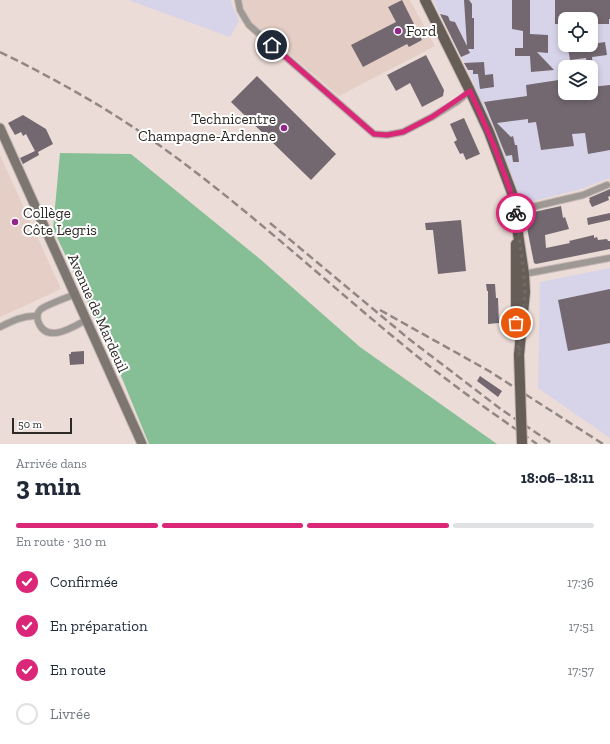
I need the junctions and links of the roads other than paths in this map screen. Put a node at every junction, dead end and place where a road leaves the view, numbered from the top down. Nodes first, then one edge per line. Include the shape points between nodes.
1 (238, 0) edge
2 (425, 0) edge
3 (470, 91) junction
4 (0, 128) edge
5 (607, 185) dead end
6 (515, 211) junction
7 (518, 231) junction
8 (610, 258) edge
9 (524, 274) junction
10 (75, 294) junction
11 (37, 316) junction
12 (86, 320) junction
13 (0, 326) edge
14 (519, 355) junction
15 (142, 444) edge
16 (522, 444) edge

1 - 3 street via 240,10 249,25 374,134 403,132 432,117
2 - 3 main road
3 - 6 main road via 505,172
4 - 10 street, Avenue de Mardeuil
5 - 6 street via 583,195
6 - 7 main road
7 - 9 main road
7 - 14 main road via 515,249
8 - 9 street
9 - 14 main road via 525,292
10 - 11 street via 41,309
10 - 12 street, Avenue de Mardeuil
11 - 12 street via 43,329 50,333 70,329
11 - 13 street via 29,315
12 - 15 street, Avenue de Mardeuil
14 - 16 main road, bridge

